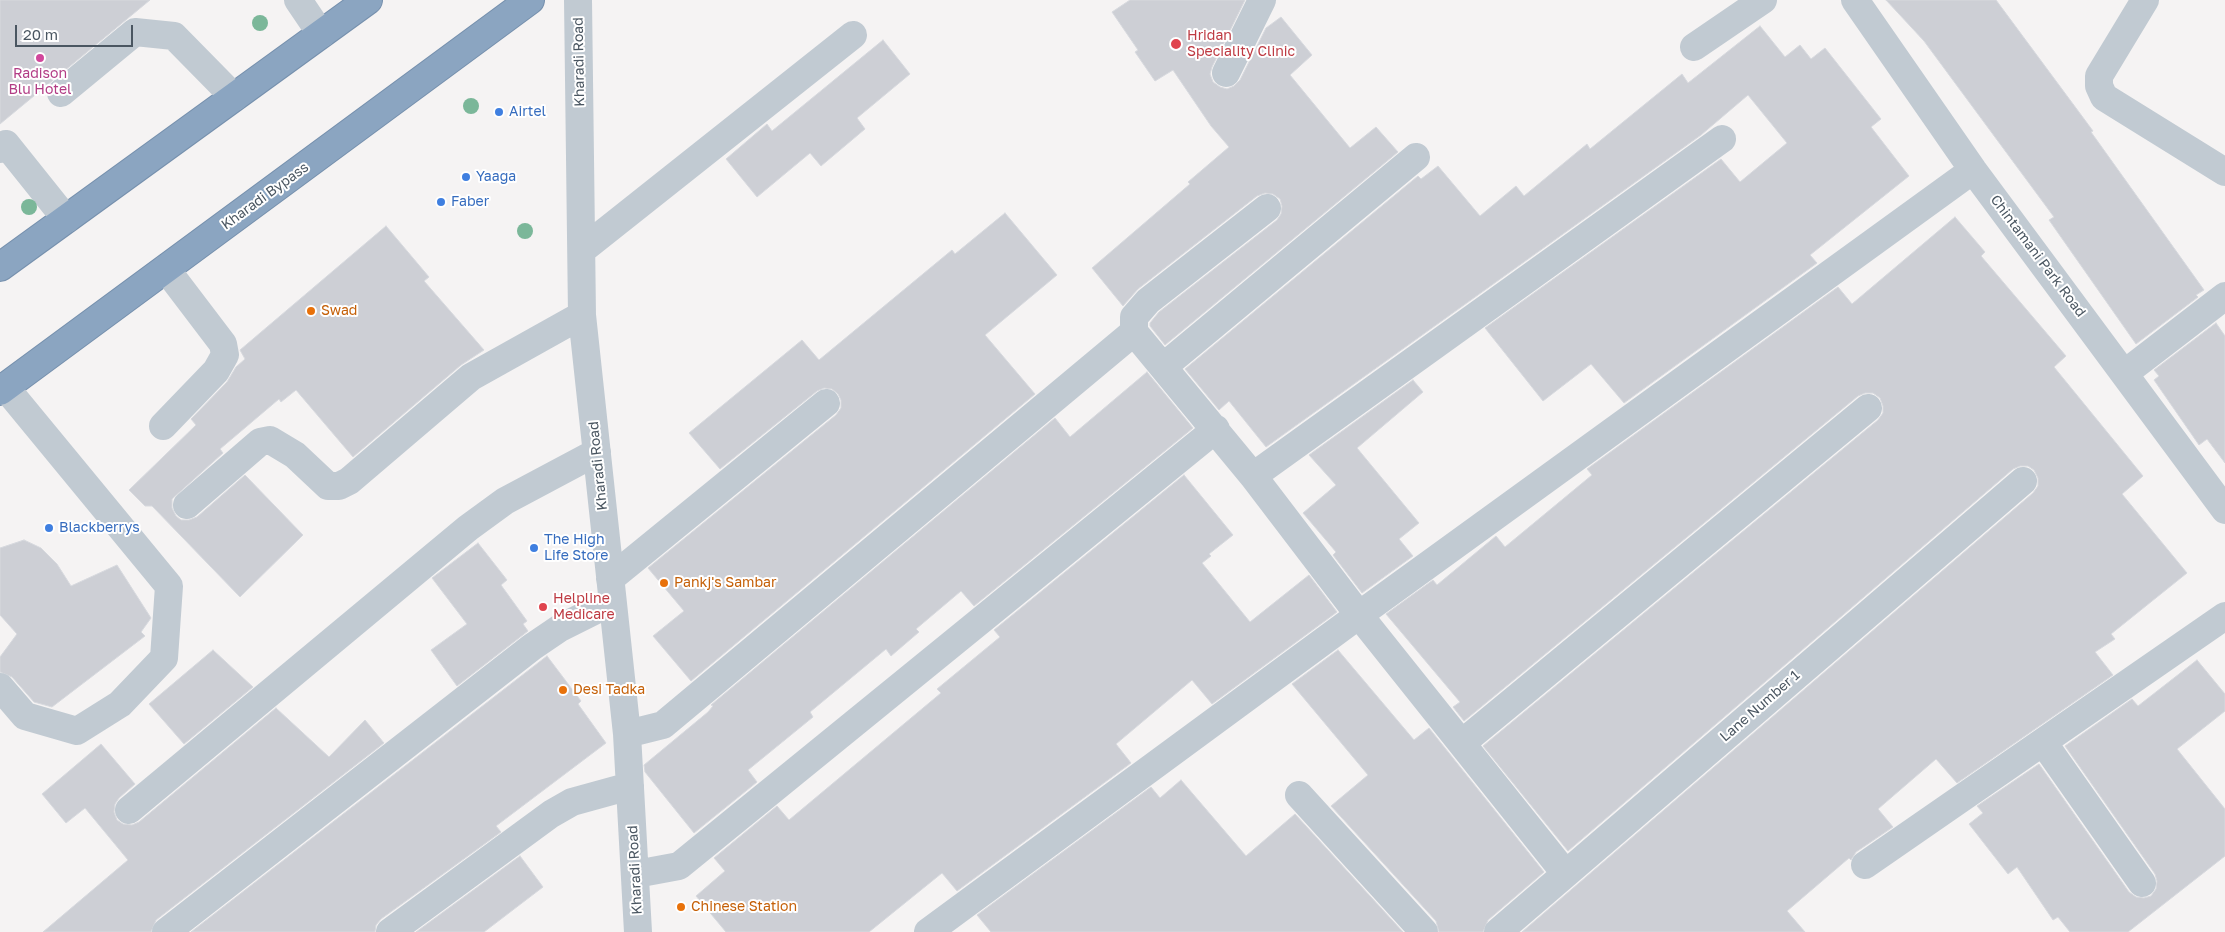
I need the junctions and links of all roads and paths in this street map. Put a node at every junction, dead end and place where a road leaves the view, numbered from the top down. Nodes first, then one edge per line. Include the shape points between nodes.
1 (298, 0) edge
2 (368, 0) edge
3 (530, 0) edge
4 (578, 0) edge
5 (1262, 0) edge
6 (1763, 0) edge
7 (1855, 0) edge
8 (2144, 0) edge
9 (321, 34) junction
10 (853, 35) dead end
11 (1694, 47) dead end
12 (1226, 72) dead end
13 (61, 92) dead end
14 (234, 97) junction
15 (1722, 139) dead end
16 (0, 148) edge
17 (1416, 157) dead end
18 (1973, 170) junction
19 (2225, 172) edge
20 (1267, 208) dead end
21 (66, 219) junction
22 (582, 250) junction
23 (0, 267) edge
24 (166, 268) junction
25 (2225, 296) edge
26 (582, 315) junction
27 (1134, 332) junction
28 (1163, 367) junction
29 (2126, 373) junction
30 (3, 389) edge
31 (826, 402) dead end
32 (1868, 408) dead end
33 (163, 426) dead end
34 (1216, 429) junction
35 (597, 452) junction
36 (1253, 476) junction
37 (2023, 481) dead end
38 (187, 504) dead end
39 (2225, 510) edge
40 (611, 590) junction
41 (1359, 616) junction
42 (2225, 616) edge
43 (0, 687) edge
44 (627, 734) junction
45 (2043, 742) junction
46 (1462, 743) junction
47 (630, 786) junction
48 (1299, 795) dead end
49 (129, 810) dead end
50 (1866, 865) dead end
51 (636, 874) junction
52 (1565, 874) junction
53 (2142, 883) dead end
54 (166, 932) edge
55 (390, 932) edge
56 (638, 932) edge
57 (928, 932) edge
58 (1424, 932) edge
59 (1498, 932) edge

1 - 9 street
2 - 9 highway
3 - 24 highway, Kharadi Bypass
4 - 22 street, Kharadi Road
5 - 12 street
6 - 11 street
7 - 18 street, Chintamani Park Road
8 - 19 street via 2099,76 2104,97
9 - 14 highway
10 - 22 street
13 - 14 street via 135,32 174,36
14 - 21 highway
15 - 36 street
16 - 21 street via 6,144
17 - 28 street
18 - 29 street, Chintamani Park Road
18 - 41 street
20 - 27 street via 1148,301 1134,317
21 - 23 highway
22 - 26 street, Kharadi Road
24 - 30 highway, Kharadi Bypass
24 - 33 street via 223,344 225,355 216,371
25 - 29 street
26 - 35 street, Kharadi Road
26 - 38 street via 471,377 340,486 328,486 295,455 270,440 260,442
27 - 28 street
27 - 44 street via 663,725
28 - 34 street
29 - 39 street, Chintamani Park Road
30 - 43 street via 169,586 164,658 120,704 77,731 25,716
31 - 40 street
32 - 46 street
34 - 36 street
34 - 51 street via 679,866
35 - 40 street, Kharadi Road
35 - 49 street via 505,501 468,528
36 - 41 street
37 - 52 street, Lane Number 1
40 - 44 street, Kharadi Road
40 - 54 street via 532,646
41 - 46 street
41 - 57 street
42 - 45 street
44 - 47 street, Kharadi Road
45 - 50 street
45 - 53 street
46 - 52 street
47 - 51 street, Kharadi Road
47 - 55 street via 572,802 550,814
48 - 58 street
51 - 56 street, Kharadi Road
52 - 59 street, Lane Number 1

